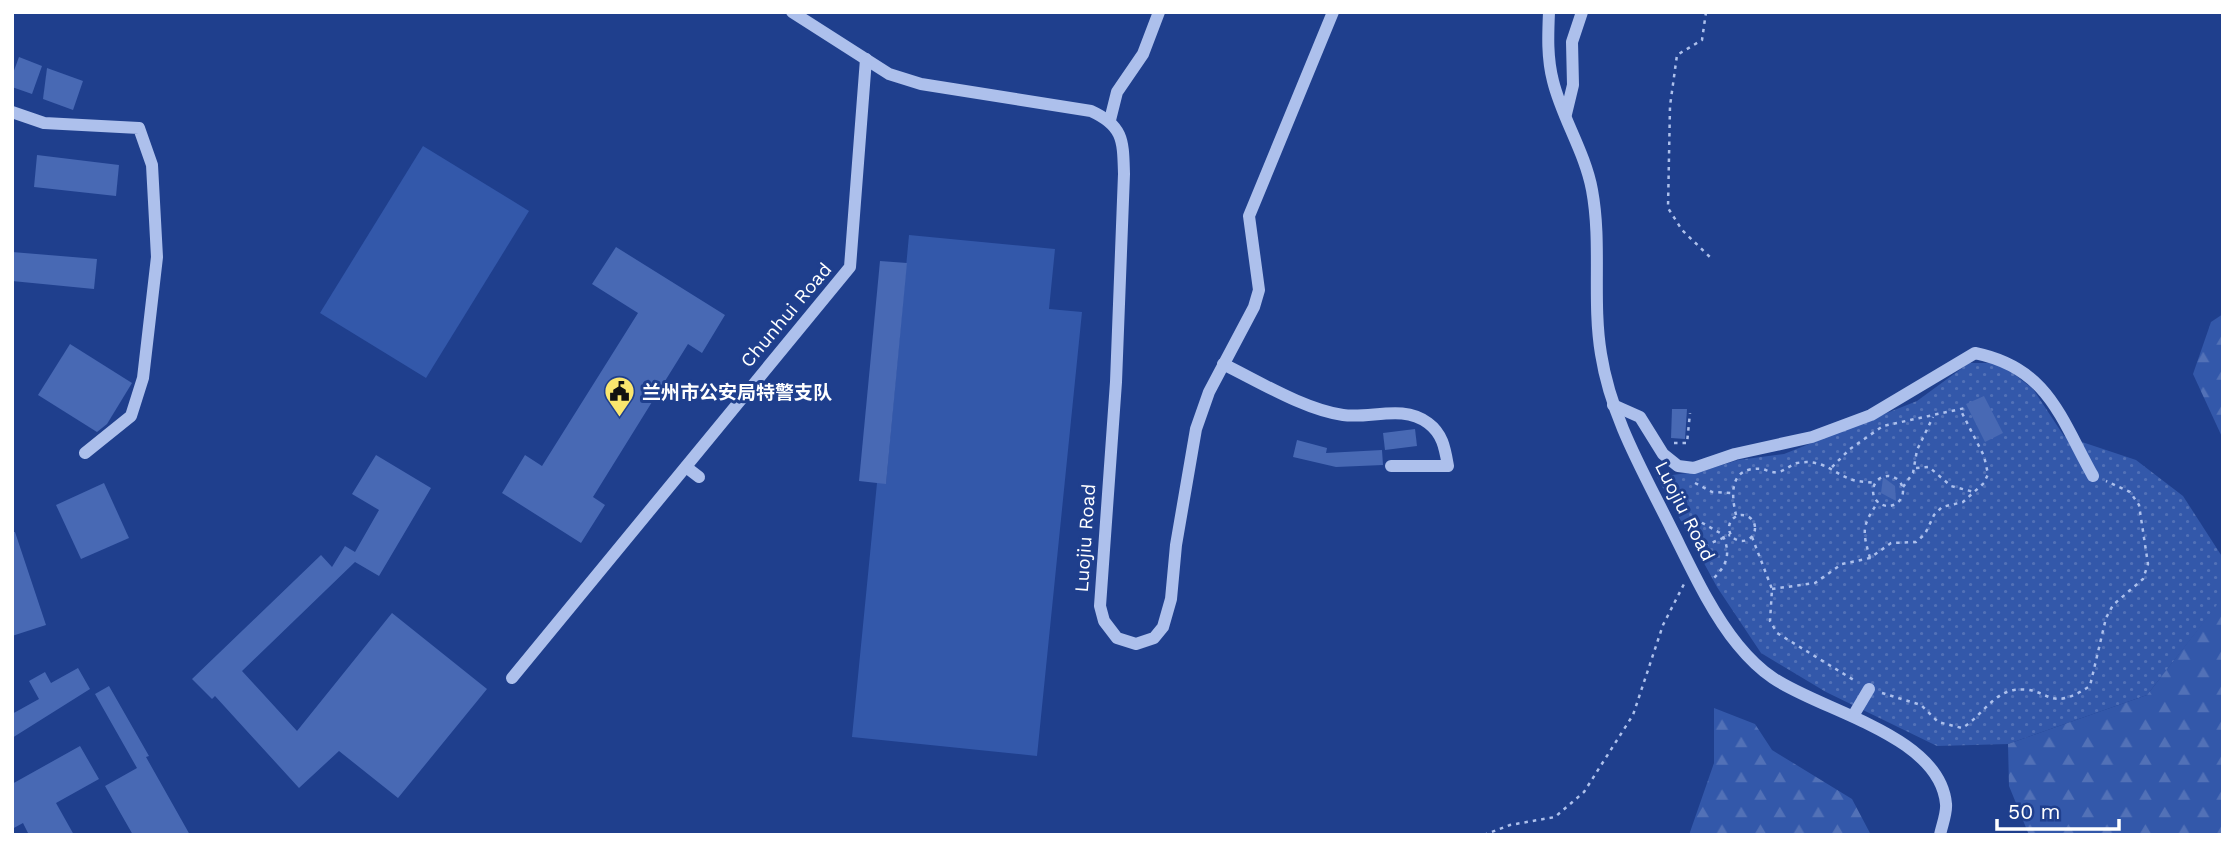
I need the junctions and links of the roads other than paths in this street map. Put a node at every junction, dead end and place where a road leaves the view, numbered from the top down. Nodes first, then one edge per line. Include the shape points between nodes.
1 (792, 12) edge
2 (1159, 12) edge
3 (1332, 12) edge
4 (1549, 12) edge
5 (1582, 12) edge
6 (866, 59) junction
7 (12, 112) edge
8 (1565, 116) junction
9 (1110, 120) junction
10 (1223, 364) junction
11 (1614, 405) junction
12 (85, 453) dead end
13 (1391, 466) dead end
14 (686, 467) junction
15 (2093, 476) road end
16 (699, 477) dead end
17 (512, 678) dead end
18 (1869, 689) road end
19 (1853, 716) junction
20 (1940, 835) edge

1 - 6 street
2 - 9 street via 1143,54 1117,92
3 - 10 street, Luojiu Road via 1249,216 1259,290
4 - 8 street, Luojiu Road via 1552,80
5 - 8 street via 1572,42 1573,85
6 - 9 street via 889,74 920,84 1078,108
6 - 14 street, Chunhui Road via 850,267
7 - 12 street via 44,122 139,128 152,165 157,257 143,378 131,416
8 - 11 street, Luojiu Road via 1592,190 1600,353
9 - 10 street, Luojiu Road via 1124,147 1124,174 1116,382 1100,606 1104,621 1117,638 1136,644 1154,638 1163,627 1196,429
10 - 13 street via 1312,406 1343,415 1396,412 1427,422 1444,442 1448,466
11 - 15 street via 1640,417 1664,454 1678,466 1694,468 1848,424 1908,395 1975,353 1999,358 2035,380 2051,399
11 - 19 street, Luojiu Road via 1626,439 1692,569 1738,645 1772,677
14 - 16 street
14 - 17 street, Chunhui Road
18 - 19 street
19 - 20 street, Luojiu Road via 1927,762 1947,805

